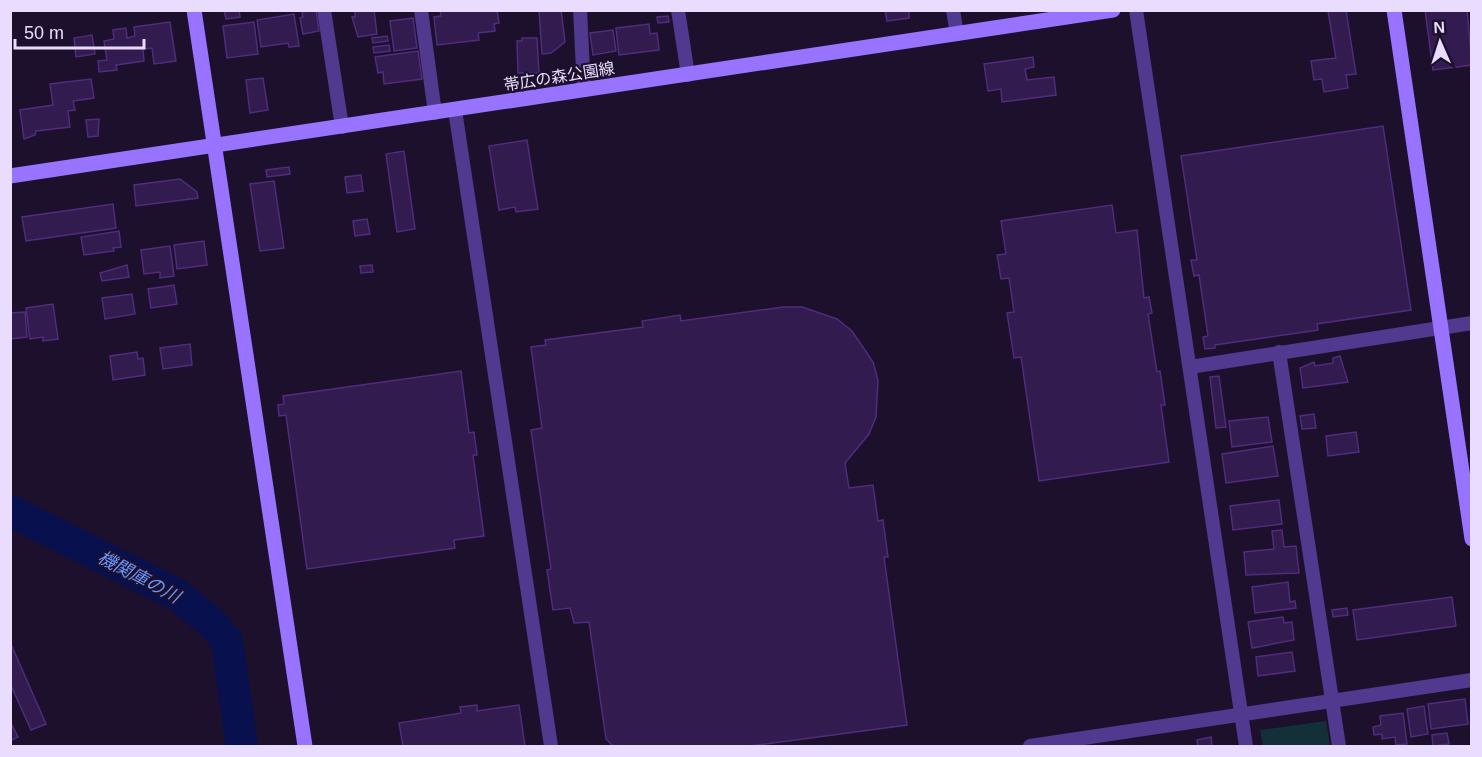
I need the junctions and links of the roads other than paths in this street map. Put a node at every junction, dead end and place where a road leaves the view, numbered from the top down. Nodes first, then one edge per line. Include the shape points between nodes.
1 (194, 10) edge
2 (324, 10) edge
3 (421, 10) edge
4 (580, 10) edge
5 (678, 10) edge
6 (953, 10) edge
7 (1113, 10) edge
8 (1136, 10) edge
9 (1394, 10) edge
10 (1049, 15) edge
11 (957, 34) junction
12 (688, 75) junction
13 (584, 90) junction
14 (455, 110) junction
15 (435, 113) junction
16 (342, 127) junction
17 (215, 146) junction
18 (10, 176) edge
19 (1472, 323) edge
20 (1442, 328) junction
21 (1279, 352) junction
22 (1190, 367) junction
23 (1472, 539) edge
24 (1472, 680) edge
25 (1332, 702) junction
26 (1241, 714) junction
27 (305, 747) edge
28 (551, 747) edge
29 (1030, 747) edge
30 (1246, 747) edge
31 (1339, 747) edge

1 - 17 street
2 - 16 street
3 - 15 street
4 - 13 street
5 - 12 street
6 - 11 street
7 - 10 street, 帯広の森公園線
8 - 22 street
9 - 20 street
10 - 11 street, 帯広の森公園線
11 - 12 street, 帯広の森公園線
12 - 13 street, 帯広の森公園線
13 - 14 street, 帯広の森公園線
14 - 15 street, 帯広の森公園線
14 - 28 street
15 - 16 street, 帯広の森公園線
16 - 17 street, 帯広の森公園線
17 - 18 street, 帯広の森公園線
17 - 27 street
19 - 20 street
20 - 21 street
20 - 23 street
21 - 22 street
21 - 25 street
22 - 26 street
24 - 25 street
25 - 26 street
25 - 31 street
26 - 29 street
26 - 30 street

